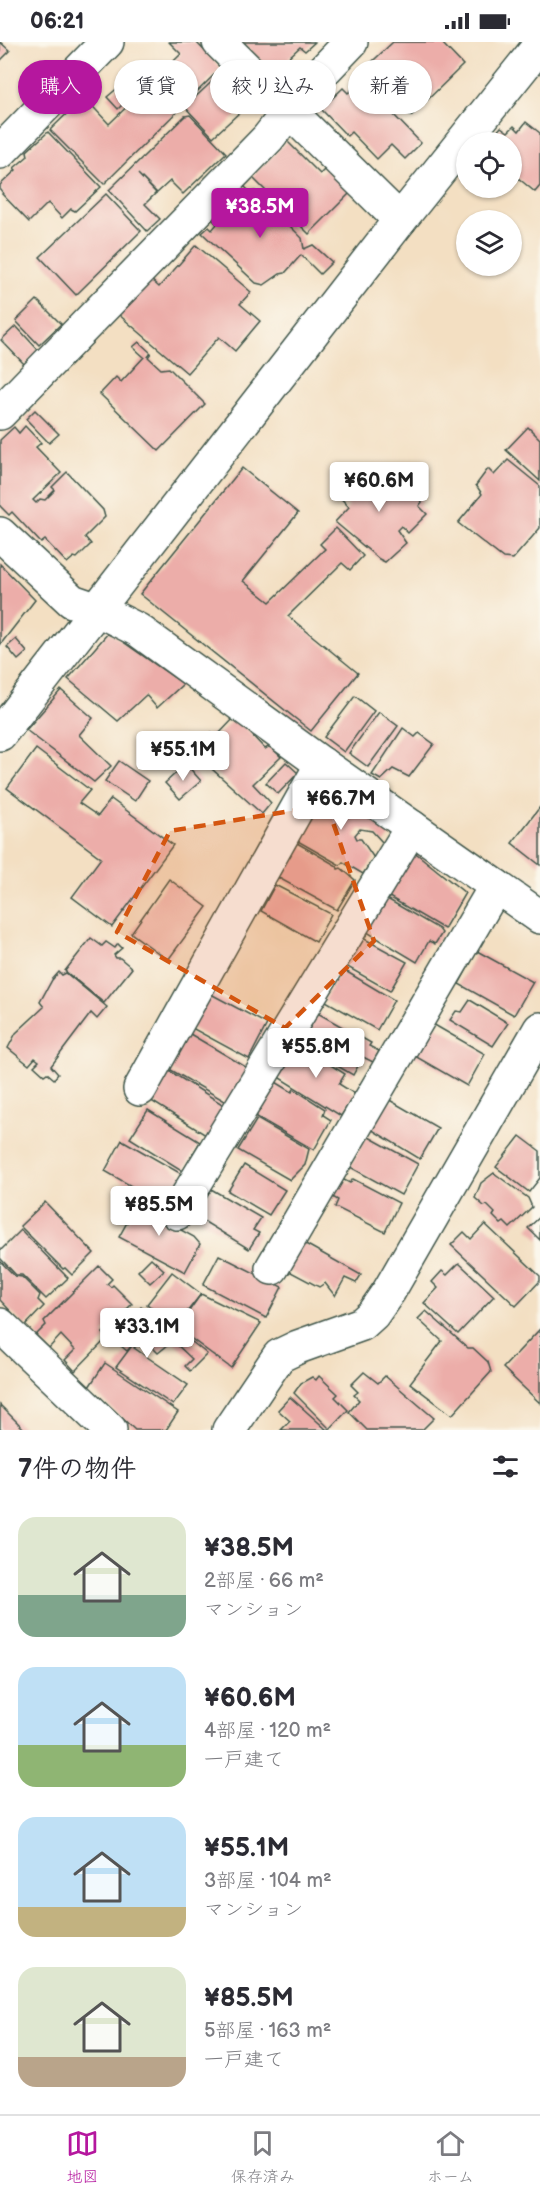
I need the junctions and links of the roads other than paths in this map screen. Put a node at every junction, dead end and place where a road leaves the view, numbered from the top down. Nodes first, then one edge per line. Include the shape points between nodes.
1 (107, 42) edge
2 (219, 42) edge
3 (351, 42) edge
4 (540, 45) edge
5 (238, 60) edge
6 (334, 60) edge
7 (286, 114) edge
8 (293, 114) edge
9 (0, 152) edge
10 (400, 220) junction
11 (0, 413) edge
12 (0, 534) edge
13 (98, 610) junction
14 (0, 734) edge
15 (322, 764) junction
16 (412, 827) junction
17 (496, 886) junction
18 (540, 917) edge
19 (540, 1029) edge
20 (140, 1089) dead end
21 (177, 1214) dead end
22 (273, 1268) dead end
23 (0, 1325) edge
24 (110, 1430) edge
25 (230, 1430) edge

1 - 9 street
2 - 5 street
3 - 6 street
4 - 10 street
7 - 11 street via 268,138
8 - 10 street
10 - 13 street
12 - 13 street via 72,601
13 - 14 street
13 - 15 street via 138,630
15 - 16 street
15 - 20 street
16 - 17 street
16 - 21 street
17 - 18 street
17 - 22 street
19 - 25 street via 373,1314 362,1324 279,1356
23 - 24 street

